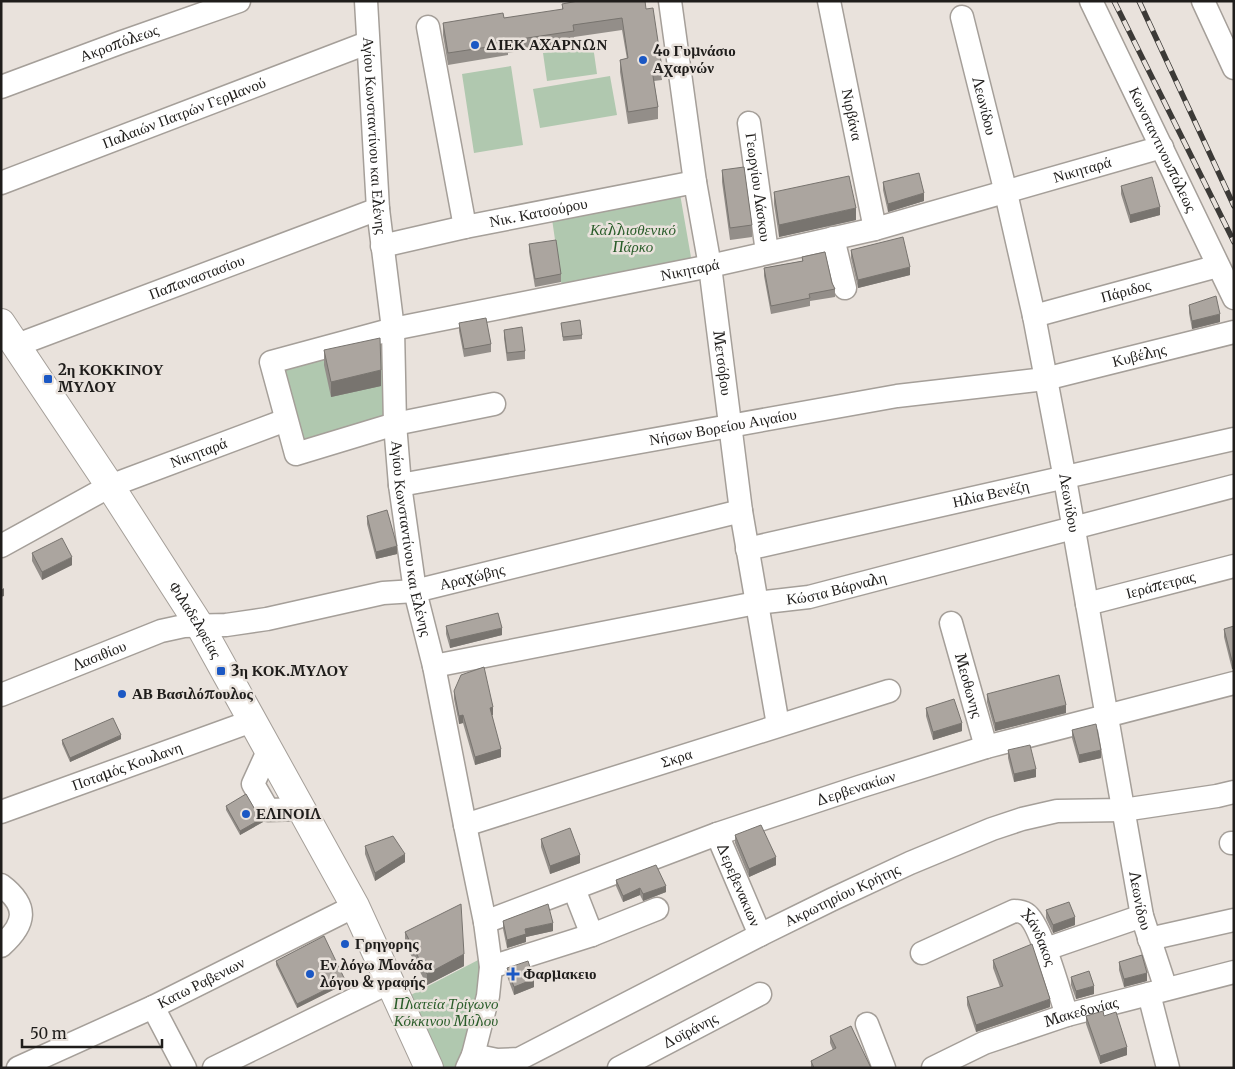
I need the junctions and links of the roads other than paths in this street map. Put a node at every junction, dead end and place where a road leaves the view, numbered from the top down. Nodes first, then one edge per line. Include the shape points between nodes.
1 (239, 1) edge
2 (366, 1) edge
3 (670, 1) edge
4 (829, 1) edge
5 (1091, 1) edge
6 (1203, 1) edge
7 (962, 17) dead end
8 (428, 28) dead end
9 (367, 43) junction
10 (1234, 68) edge
11 (1, 87) edge
12 (749, 123) dead end
13 (1162, 148) junction
14 (694, 182) junction
15 (1, 183) edge
16 (1006, 193) junction
17 (378, 210) junction
18 (465, 227) junction
19 (875, 229) junction
20 (834, 238) junction
21 (382, 246) junction
22 (767, 252) junction
23 (710, 266) junction
24 (1218, 266) junction
25 (845, 288) dead end
26 (1234, 298) edge
27 (1034, 316) junction
28 (1, 323) edge
29 (394, 329) junction
30 (1234, 332) edge
31 (17, 345) junction
32 (1045, 379) junction
33 (494, 404) dead end
34 (286, 420) junction
35 (395, 424) junction
36 (729, 426) junction
37 (1234, 439) edge
38 (1066, 479) junction
39 (400, 485) junction
40 (110, 486) junction
41 (1234, 486) edge
42 (741, 511) junction
43 (1073, 527) junction
44 (1, 546) edge
45 (747, 549) junction
46 (1234, 566) edge
47 (415, 591) junction
48 (756, 603) junction
49 (1087, 604) junction
50 (951, 623) dead end
51 (200, 626) junction
52 (434, 666) junction
53 (1234, 682) edge
54 (889, 692) dead end
55 (1, 695) edge
56 (1108, 716) junction
57 (252, 721) junction
58 (778, 725) junction
59 (986, 747) junction
60 (1234, 792) edge
61 (1123, 810) junction
62 (1, 812) edge
63 (465, 825) junction
64 (717, 834) junction
65 (1, 885) edge
66 (574, 889) junction
67 (355, 906) junction
68 (657, 909) dead end
69 (1142, 916) junction
70 (1234, 920) edge
71 (485, 922) junction
72 (592, 935) junction
73 (760, 935) junction
74 (1149, 939) junction
75 (1, 946) edge
76 (1046, 949) junction
77 (922, 953) dead end
78 (491, 967) junction
79 (1234, 972) edge
80 (390, 982) junction
81 (1158, 991) junction
82 (760, 994) dead end
83 (153, 1006) junction
84 (1066, 1015) junction
85 (867, 1024) dead end
86 (537, 1060) edge
87 (470, 1061) edge
88 (18, 1068) edge
89 (185, 1068) edge
90 (214, 1068) edge
91 (429, 1068) edge
92 (619, 1068) edge
93 (884, 1068) edge
94 (933, 1068) edge
95 (1168, 1068) edge

1 - 11 street, Ακροπόλεως
2 - 9 street, Αγίου Κωνσταντίνου και Ελένης
3 - 14 street, Μετσόβου
4 - 19 street, Νιρβάνα
5 - 13 street, Κωνσταντινουπόλεως
6 - 10 street
7 - 16 street, Λεωνίδου
8 - 18 street
9 - 15 street, Παλαιών Πατρών Γερμανού
9 - 17 street, Αγίου Κωνσταντίνου και Ελένης
12 - 22 street, Γεωργίου Λάσκου
13 - 16 street, Νικηταρά
13 - 24 street, Κωνσταντινουπόλεως
14 - 18 street, Νικ. Κατσούρου
14 - 23 street, Μετσόβου
16 - 19 street, Νικηταρά
16 - 27 street, Λεωνίδου
17 - 21 street, Αγίου Κωνσταντίνου και Ελένης
17 - 31 street, Παπαναστασίου
18 - 21 street, Νικ. Κατσούρου
19 - 20 street, Νικηταρά
20 - 22 street, Νικηταρά
20 - 25 street
21 - 29 street, Αγίου Κωνσταντίνου και Ελένης
22 - 23 street, Νικηταρά
23 - 29 street, Νικηταρά
23 - 36 street, Μετσόβου
24 - 26 street, Κωνσταντινουπόλεως
24 - 27 street, Πάριδος
27 - 32 street, Λεωνίδου
28 - 31 main road, Φιλαδελφείας
29 - 34 street, Νικηταρά via 271,362
29 - 35 street, Αγίου Κωνσταντίνου και Ελένης
30 - 32 street, Κυβέλης
31 - 40 main road, Φιλαδελφείας
32 - 36 street, Νήσων Βορείου Αιγαίου via 897,396
32 - 38 street, Λεωνίδου
33 - 35 street
34 - 35 street, Νικηταρά via 296,454
34 - 40 street, Νικηταρά
35 - 39 street, Αγίου Κωνσταντίνου και Ελένης
36 - 39 street, Νήσων Βορείου Αιγαίου
36 - 42 street, Μετσόβου
37 - 38 street, Ηλία Βενέζη
38 - 43 street, Λεωνίδου
38 - 45 street, Ηλία Βενέζη
39 - 47 street, Αγίου Κωνσταντίνου και Ελένης
40 - 44 street, Νικηταρά
40 - 51 main road, Φιλαδελφείας
41 - 43 street, Κώστα Βάρναλη
42 - 45 street, Μετσόβου
42 - 47 street, Αραχώβης
43 - 48 street, Κώστα Βάρναλη via 809,597
43 - 49 street, Λεωνίδου
45 - 48 street, Μετσόβου
46 - 49 street, Ιεράπετρας
47 - 51 street, Αραχώβης via 384,593 267,619
47 - 52 street, Αγίου Κωνσταντίνου και Ελένης
48 - 52 street, Κώστα Βάρναλη
48 - 58 street, Μετσόβου
49 - 56 street, Λεωνίδου
50 - 59 street, Μεοθωνης
51 - 55 street, Λασιθίου via 161,631
51 - 57 main road, Φιλαδελφείας
52 - 63 street, Αγίου Κωνσταντίνου και Ελένης
53 - 56 street, Δερβενακίων
54 - 58 street, Σκρα
56 - 59 street, Δερβενακίων
56 - 61 street, Λεωνίδου
57 - 62 street, Ποταμός Κουλανη
57 - 67 main road, Φιλαδελφείας
58 - 63 street, Σκρα
59 - 64 street, Δερβενακίων
60 - 61 street, Ακρωτηρίου Κρήτης
61 - 69 street, Λεωνίδου
61 - 73 street, Ακρωτηρίου Κρήτης via 1057,811 992,828 910,863
63 - 71 street, Αγίου Κωνσταντίνου και Ελένης
64 - 66 street, Δερβενακίων
64 - 73 street, Δερεβενακιων
65 - 75 street via 16,898 22,919
66 - 71 street, Δερβενακίων
66 - 72 street
67 - 80 main road, Φιλαδελφείας
67 - 83 street, Κατω Ραβενιων
68 - 72 street
69 - 74 street, Λεωνίδου
69 - 76 street
70 - 74 street
71 - 78 street, Αγίου Κωνσταντίνου και Ελένης
72 - 78 street
73 - 86 street, Ακρωτηρίου Κρήτης
74 - 81 street, Λεωνίδου
76 - 77 street, Χάνδακος via 1027,914 1014,911
76 - 84 street, Χάνδακος
78 - 87 street, Αγίου Κωνσταντίνου και Ελένης via 488,996
79 - 81 street, Μακεδονίας
80 - 90 street
80 - 91 main road, Φιλαδελφείας
81 - 84 street, Μακεδονίας
81 - 95 street, Λεωνίδου
82 - 92 street, Δοϊράνης
83 - 88 street, Κατω Ραβενιων
83 - 89 street
84 - 94 street, Μακεδονίας via 984,1043
85 - 93 street
86 - 87 street, Ακρωτηρίου Κρήτης

